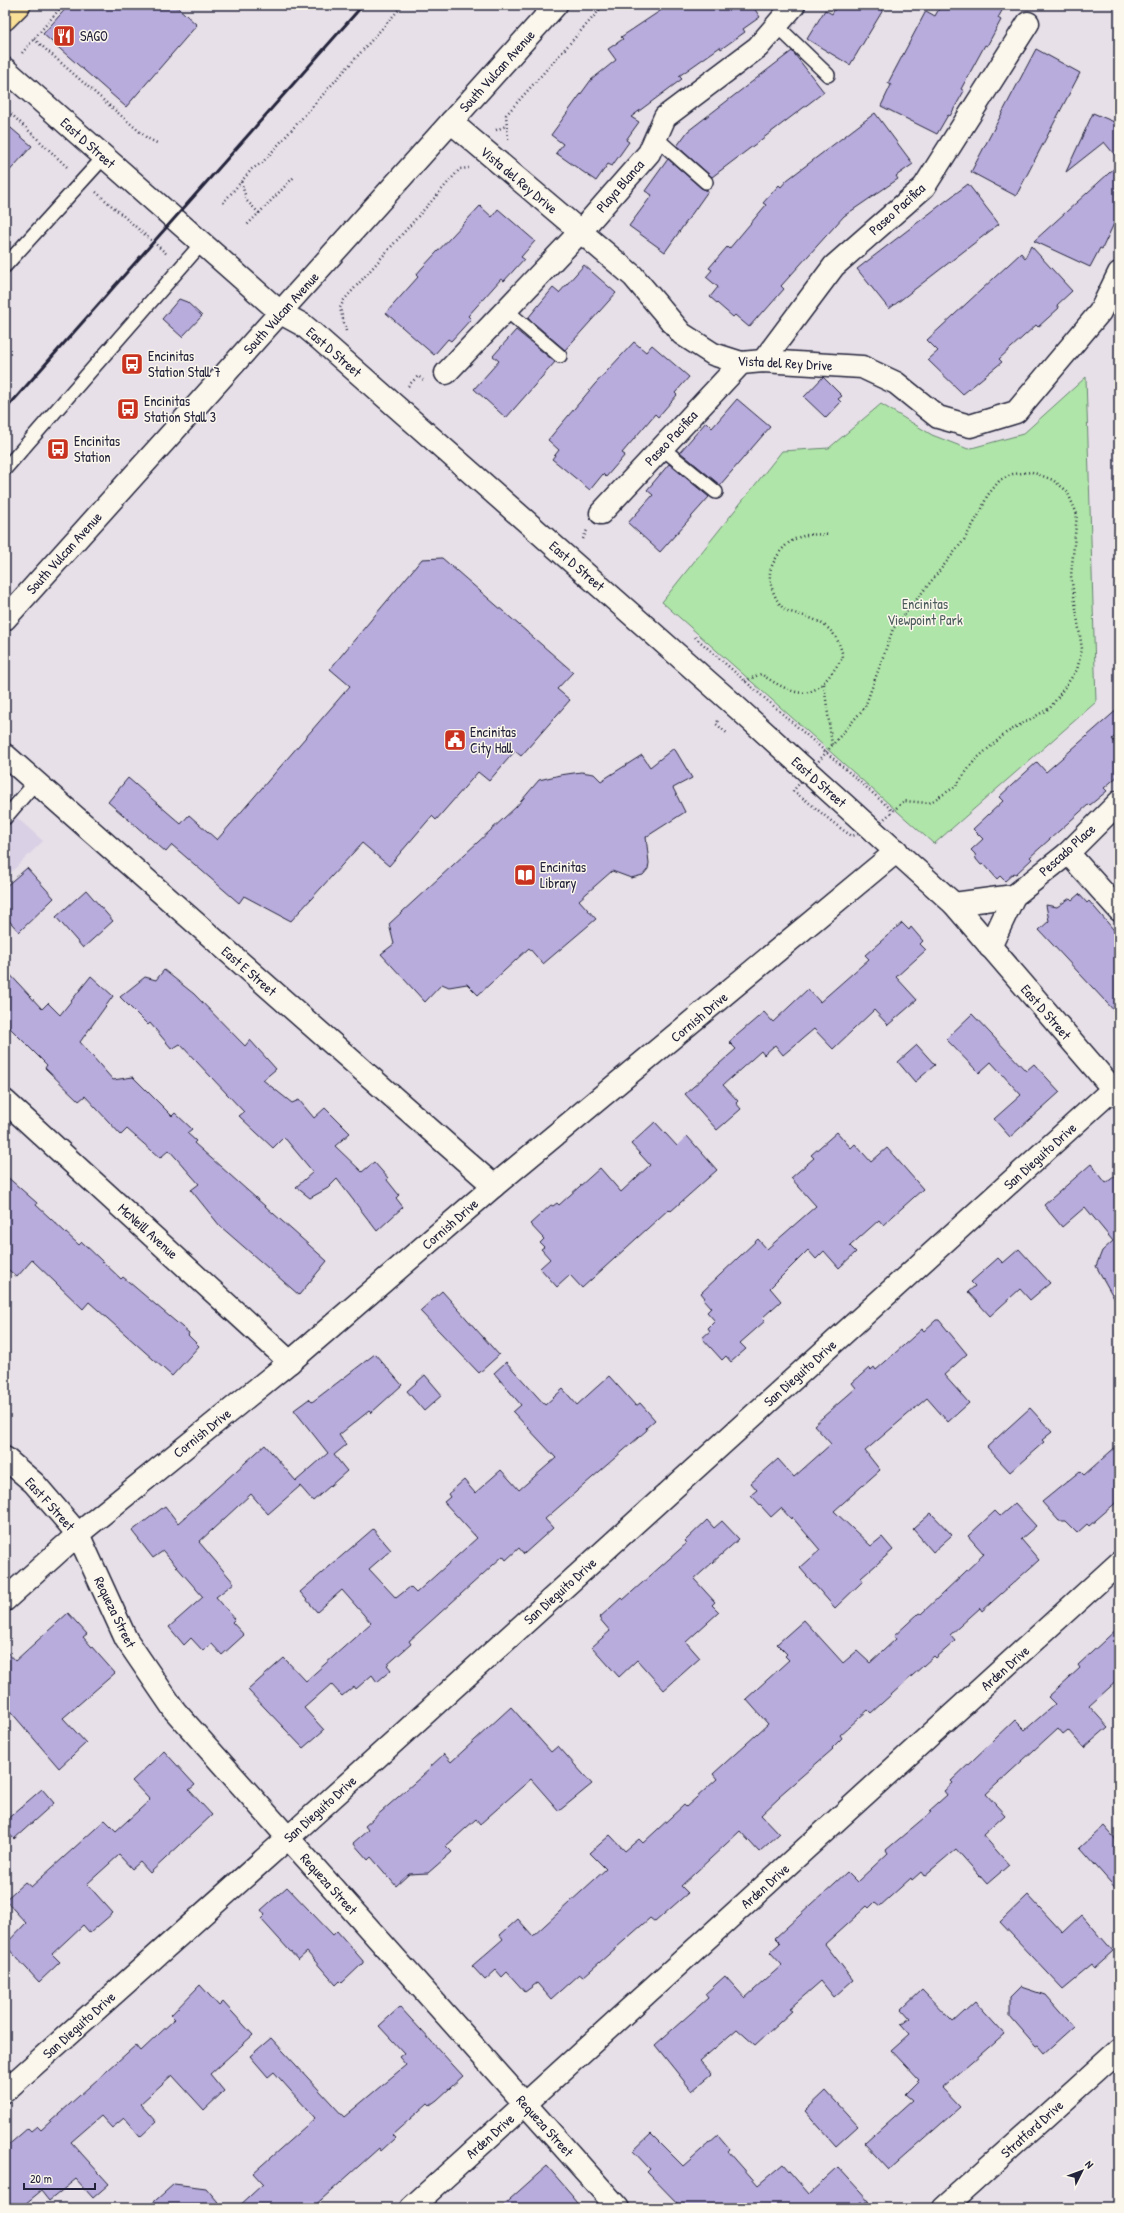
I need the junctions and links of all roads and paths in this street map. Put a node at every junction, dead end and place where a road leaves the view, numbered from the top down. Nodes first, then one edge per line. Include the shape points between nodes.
1 (19, 5) edge
2 (63, 5) edge
3 (404, 5) edge
4 (556, 5) edge
5 (604, 5) edge
6 (794, 5) edge
7 (5, 19) edge
8 (1028, 23) dead end
9 (777, 26) junction
10 (5, 69) edge
11 (828, 74) dead end
12 (451, 122) junction
13 (506, 126) junction
14 (656, 138) junction
15 (508, 141) dead end
16 (159, 144) dead end
17 (481, 148) junction
18 (104, 157) junction
19 (294, 177) dead end
20 (241, 182) junction
21 (706, 182) dead end
22 (223, 203) dead end
23 (259, 213) junction
24 (246, 226) dead end
25 (580, 232) junction
26 (202, 243) junction
27 (5, 266) edge
28 (1119, 273) edge
29 (506, 310) junction
30 (281, 313) junction
31 (347, 333) dead end
32 (560, 356) dead end
33 (763, 361) junction
34 (741, 363) junction
35 (446, 373) dead end
36 (402, 382) dead end
37 (414, 391) dead end
38 (662, 448) junction
39 (5, 470) edge
40 (716, 492) dead end
41 (601, 513) dead end
42 (577, 534) dead end
43 (829, 535) dead end
44 (589, 544) dead end
45 (5, 619) edge
46 (689, 632) dead end
47 (746, 680) junction
48 (824, 684) junction
49 (732, 702) junction
50 (734, 738) dead end
51 (832, 745) junction
52 (826, 752) junction
53 (5, 755) edge
54 (809, 773) junction
55 (35, 783) junction
56 (788, 786) dead end
57 (793, 791) junction
58 (1119, 802) edge
59 (893, 811) junction
60 (5, 818) edge
61 (873, 830) junction
62 (897, 851) junction
63 (1068, 852) junction
64 (1014, 896) junction
65 (954, 904) junction
66 (1119, 910) edge
67 (990, 947) junction
68 (1116, 1092) edge
69 (5, 1101) edge
70 (494, 1186) junction
71 (290, 1362) junction
72 (5, 1458) edge
73 (78, 1534) junction
74 (1119, 1563) edge
75 (5, 1600) edge
76 (288, 1838) junction
77 (1119, 2050) edge
78 (5, 2091) edge
79 (526, 2104) junction
80 (411, 2208) edge
81 (618, 2208) edge
82 (944, 2208) edge

1 - 7 main road
2 - 16 path via 34,38 148,138
3 - 20 path via 262,163 252,169
4 - 12 street, South Vulcan Avenue
5 - 13 path via 506,115
6 - 9 street, Playa Blanca
8 - 33 street, Paseo Pacifica via 924,187 834,266
9 - 11 lane
9 - 14 street, Playa Blanca via 758,47 665,117
10 - 18 street, East D Street
12 - 17 street, Vista del Rey Drive
12 - 30 street, South Vulcan Avenue
13 - 15 path
13 - 17 path via 498,128
14 - 21 lane
14 - 25 street, Playa Blanca via 649,153
17 - 25 street, Vista del Rey Drive
17 - 31 path via 471,160 471,168 460,169 344,300 340,308
18 - 26 street, East D Street
18 - 27 lane
19 - 23 path
20 - 22 path
20 - 23 path via 247,202
23 - 24 path
25 - 29 street, Playa Blanca
25 - 34 street, Vista del Rey Drive via 632,276 682,334 713,354
26 - 30 street, East D Street
26 - 39 lane
28 - 33 street, Vista del Rey Drive via 1100,312 1016,412 970,426 938,418 896,383 862,367
29 - 32 lane
29 - 35 street, Playa Blanca
30 - 45 street, South Vulcan Avenue
30 - 49 street, East D Street via 315,335
33 - 34 street, Vista del Rey Drive
34 - 38 street, Paseo Pacifica
36 - 37 path
38 - 40 lane
38 - 41 street, Paseo Pacifica
42 - 44 path
43 - 48 path via 802,535 791,541 775,559 770,574 774,594 784,609 822,624 833,632 840,644 843,657
46 - 47 path
47 - 48 path via 762,674 784,689 804,693 816,690
47 - 49 path
47 - 52 path
48 - 51 path
49 - 50 path via 716,724
49 - 54 street, East D Street
51 - 52 path
51 - 59 path via 865,707 893,629 964,540 982,511 987,496 1000,480 1013,474 1032,472 1053,480 1066,492 1077,514 1071,576 1082,648 1077,670 1050,708 1006,733 975,760 955,787 929,803 904,801
52 - 54 path
52 - 59 path
53 - 55 street, East E Street
54 - 57 path
54 - 61 street, East D Street
55 - 60 lane
55 - 70 street, East E Street
56 - 57 path
57 - 61 path via 852,836
58 - 63 street, Pescado Place
59 - 61 path
61 - 62 street, East D Street
62 - 65 street, East D Street
62 - 70 street, Cornish Drive
63 - 64 street, Pescado Place
63 - 66 street
64 - 65 street
64 - 67 street, Pescado Place
65 - 67 street, East D Street
67 - 68 street, East D Street
68 - 76 street, San Dieguito Drive
69 - 71 street, McNeill Avenue
70 - 71 street, Cornish Drive
71 - 73 street, Cornish Drive
72 - 73 street, East F Street via 34,1483
73 - 75 street, Cornish Drive
73 - 76 street, Requeza Street via 126,1639 175,1712
74 - 79 street, Arden Drive
76 - 78 street, San Dieguito Drive
76 - 79 street, Requeza Street
77 - 82 street, Stratford Drive
79 - 80 street, Arden Drive
79 - 81 street, Requeza Street

